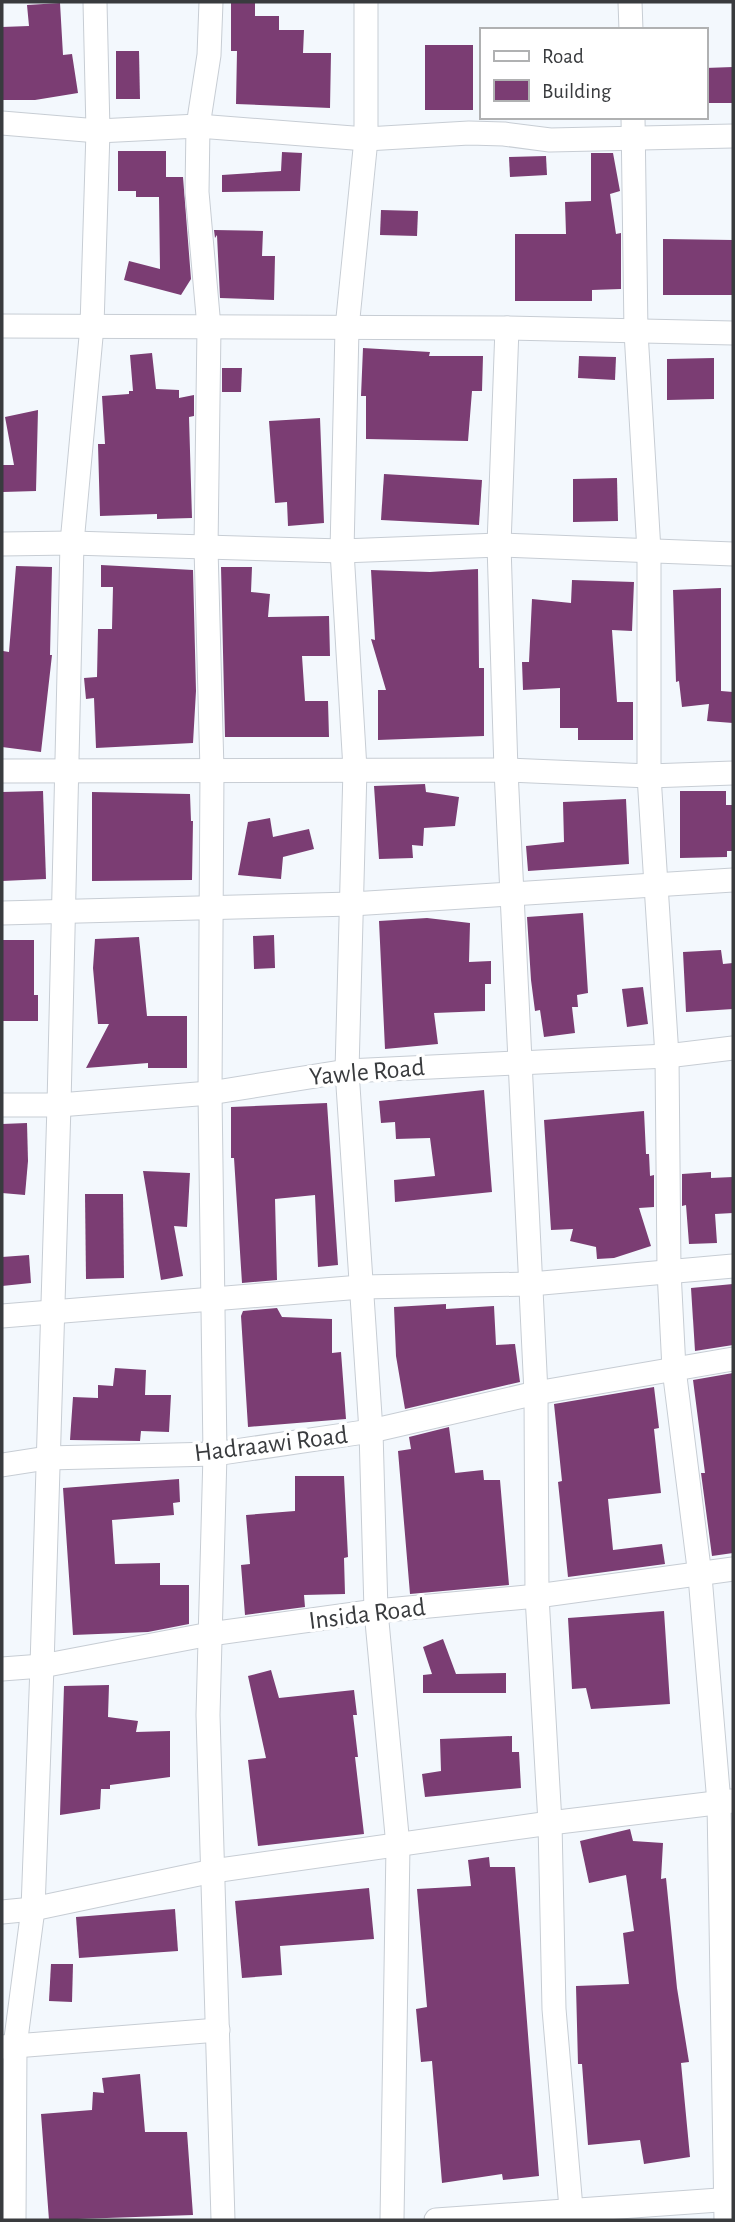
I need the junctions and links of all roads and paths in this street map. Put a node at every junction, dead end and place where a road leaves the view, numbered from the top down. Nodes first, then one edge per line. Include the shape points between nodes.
1 (95, 2) edge
2 (211, 2) edge
3 (366, 2) edge
4 (631, 2) edge
5 (631, 28) edge
6 (2, 123) edge
7 (198, 126) junction
8 (633, 128) edge
9 (98, 131) junction
10 (733, 136) edge
11 (366, 139) junction
12 (2, 326) edge
13 (92, 326) junction
14 (209, 327) junction
15 (347, 328) junction
16 (508, 328) junction
17 (636, 332) junction
18 (733, 333) edge
19 (72, 543) junction
20 (2, 544) edge
21 (499, 545) junction
22 (206, 548) junction
23 (342, 551) junction
24 (649, 551) junction
25 (733, 554) edge
26 (355, 769) junction
27 (212, 770) junction
28 (506, 770) junction
29 (2, 771) edge
30 (66, 772) junction
31 (733, 773) edge
32 (649, 776) junction
33 (733, 880) edge
34 (656, 885) junction
35 (512, 893) junction
36 (352, 904) junction
37 (211, 905) junction
38 (2, 912) edge
39 (61, 913) junction
40 (733, 1048) edge
41 (667, 1056) junction
42 (520, 1061) junction
43 (347, 1071) junction
44 (210, 1093) junction
45 (2, 1105) edge
46 (59, 1105) junction
47 (733, 1265) edge
48 (669, 1271) junction
49 (531, 1284) junction
50 (361, 1287) junction
51 (213, 1301) junction
52 (52, 1312) junction
53 (2, 1316) edge
54 (733, 1359) edge
55 (674, 1369) junction
56 (536, 1393) junction
57 (371, 1431) junction
58 (215, 1454) junction
59 (47, 1458) junction
60 (2, 1465) edge
61 (733, 1569) edge
62 (701, 1576) junction
63 (537, 1596) junction
64 (376, 1611) junction
65 (210, 1634) junction
66 (41, 1666) junction
67 (2, 1669) edge
68 (726, 1802) edge
69 (550, 1823) junction
70 (398, 1846) junction
71 (213, 1871) junction
72 (33, 1909) junction
73 (2, 1912) edge
74 (218, 2030) junction
75 (8, 2046) edge
76 (728, 2207) edge
77 (572, 2215) edge
78 (14, 2220) edge
79 (223, 2220) edge
80 (392, 2220) edge
81 (436, 2220) edge

1 - 9 street
2 - 7 street via 209,55
3 - 11 street
4 - 5 street
6 - 9 street
7 - 9 street
7 - 11 street
7 - 14 street via 197,192
8 - 10 street
8 - 11 street via 550,140 468,133
8 - 17 street
9 - 13 street
11 - 15 street
12 - 13 street
13 - 14 street
13 - 19 street
14 - 15 street
14 - 22 street
15 - 16 street
15 - 23 street
16 - 17 street
16 - 21 street
17 - 18 street
17 - 24 street
19 - 20 street
19 - 22 street
19 - 30 street
21 - 23 street
21 - 24 street
21 - 28 street
22 - 23 street
22 - 27 street
23 - 26 street
24 - 25 street
24 - 32 street
26 - 27 street
26 - 28 street
26 - 36 street
27 - 30 street
27 - 37 street
28 - 32 street
28 - 35 street
29 - 30 street
30 - 39 street
31 - 32 street
32 - 34 street
33 - 34 street
34 - 35 street
34 - 41 street
35 - 36 street
35 - 42 street
36 - 37 street
36 - 43 street
37 - 39 street
37 - 44 street
38 - 39 street
39 - 46 street
40 - 41 street, Yawle Road
41 - 42 street, Yawle Road
41 - 48 street
42 - 43 street, Yawle Road
42 - 49 street
43 - 44 street, Yawle Road
43 - 50 street
44 - 46 street, Yawle Road
44 - 51 street
45 - 46 street, Yawle Road
46 - 52 street
47 - 48 street
48 - 49 street
48 - 55 street
49 - 50 street
49 - 56 street
50 - 51 street
50 - 57 street
51 - 52 street
51 - 58 street
52 - 53 street
52 - 59 street
54 - 55 street, Hadraawi Road
55 - 56 street, Hadraawi Road
55 - 62 street
56 - 57 street, Hadraawi Road
56 - 63 street
57 - 58 street, Hadraawi Road
57 - 64 street
58 - 59 street, Hadraawi Road
58 - 65 street
59 - 60 street, Hadraawi Road
59 - 66 street
61 - 62 street, Insida Road
62 - 63 street, Insida Road
62 - 68 street
63 - 64 street, Insida Road
63 - 69 street
64 - 65 street, Insida Road
64 - 70 street
65 - 66 street, Insida Road
65 - 71 street
66 - 67 street, Insida Road
66 - 72 street
68 - 69 street
68 - 76 street
69 - 70 street
69 - 77 street via 554,2009
70 - 71 street
70 - 80 street
71 - 72 street
71 - 74 street
72 - 73 street
72 - 75 street
74 - 75 street
74 - 79 street
75 - 78 street
76 - 77 street
77 - 81 street

